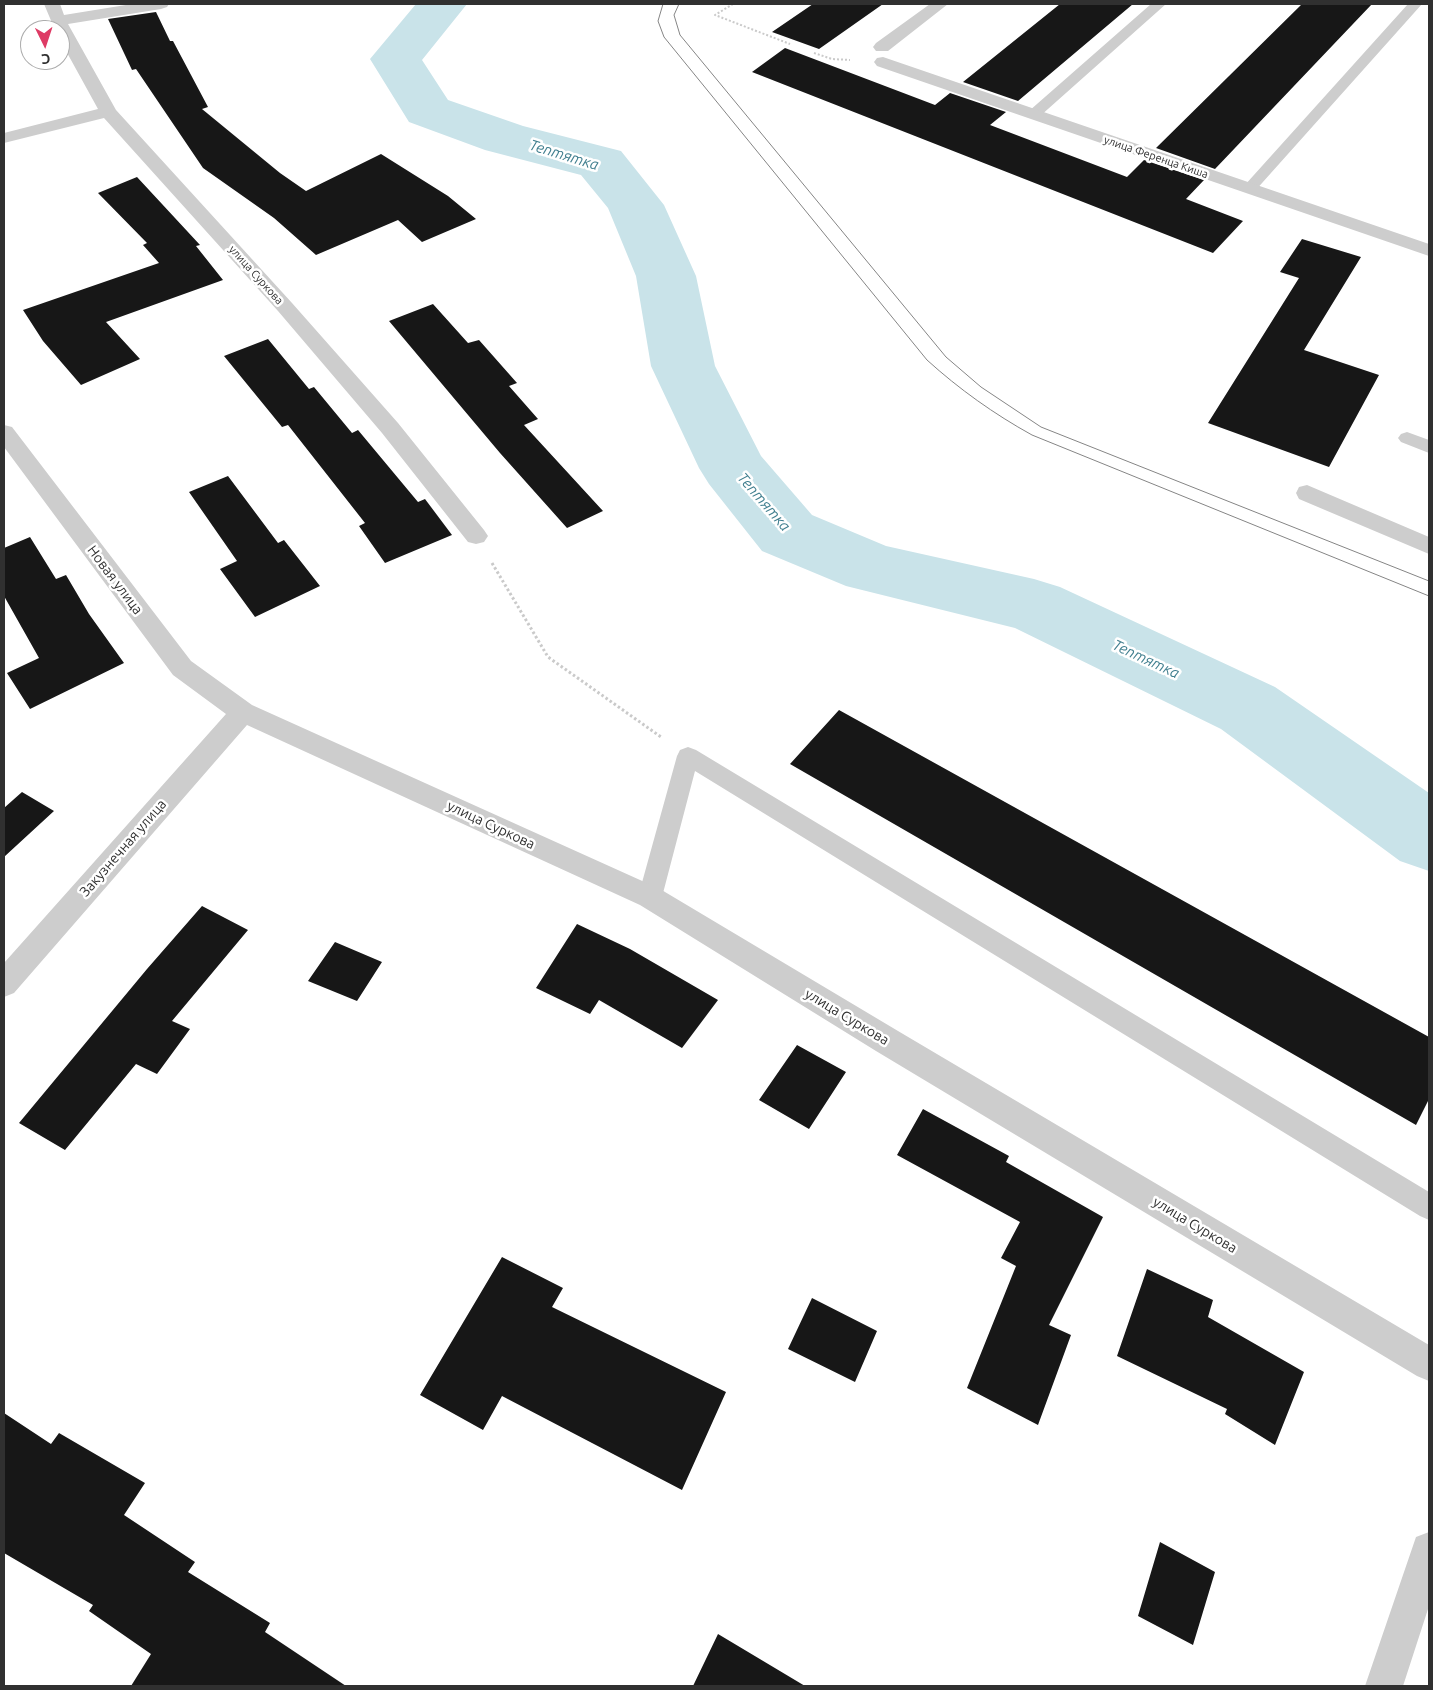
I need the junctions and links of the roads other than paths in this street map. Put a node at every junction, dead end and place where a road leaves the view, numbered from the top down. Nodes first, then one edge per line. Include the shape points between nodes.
1 (161, 4) edge
2 (940, 4) edge
3 (1159, 4) edge
4 (1415, 4) edge
5 (55, 12) edge
6 (108, 112) junction
7 (1034, 114) junction
8 (4, 138) edge
9 (1249, 189) junction
10 (1429, 250) edge
11 (4, 432) edge
12 (1407, 438) dead end
13 (1429, 447) edge
14 (1307, 493) dead end
15 (476, 536) road end
16 (1429, 546) edge
17 (243, 712) junction
18 (650, 897) junction
19 (4, 984) edge
20 (1429, 1207) edge
21 (1429, 1364) edge
22 (1429, 1550) edge
23 (1384, 1686) edge

1 - 5 street
2 - 7 street, улица Ференца Киша via 882,55
3 - 7 lane
4 - 9 lane
5 - 6 street, улица Суркова
6 - 8 street
6 - 15 street, улица Суркова via 285,307 390,428
7 - 9 street, улица Ференца Киша
9 - 10 street, улица Ференца Киша
11 - 17 street, Новая улица via 182,668
12 - 13 lane
14 - 16 street
17 - 18 street, улица Суркова
17 - 19 street, Закузнечная улица
18 - 20 lane via 688,756
18 - 21 street, улица Суркова
22 - 23 street

